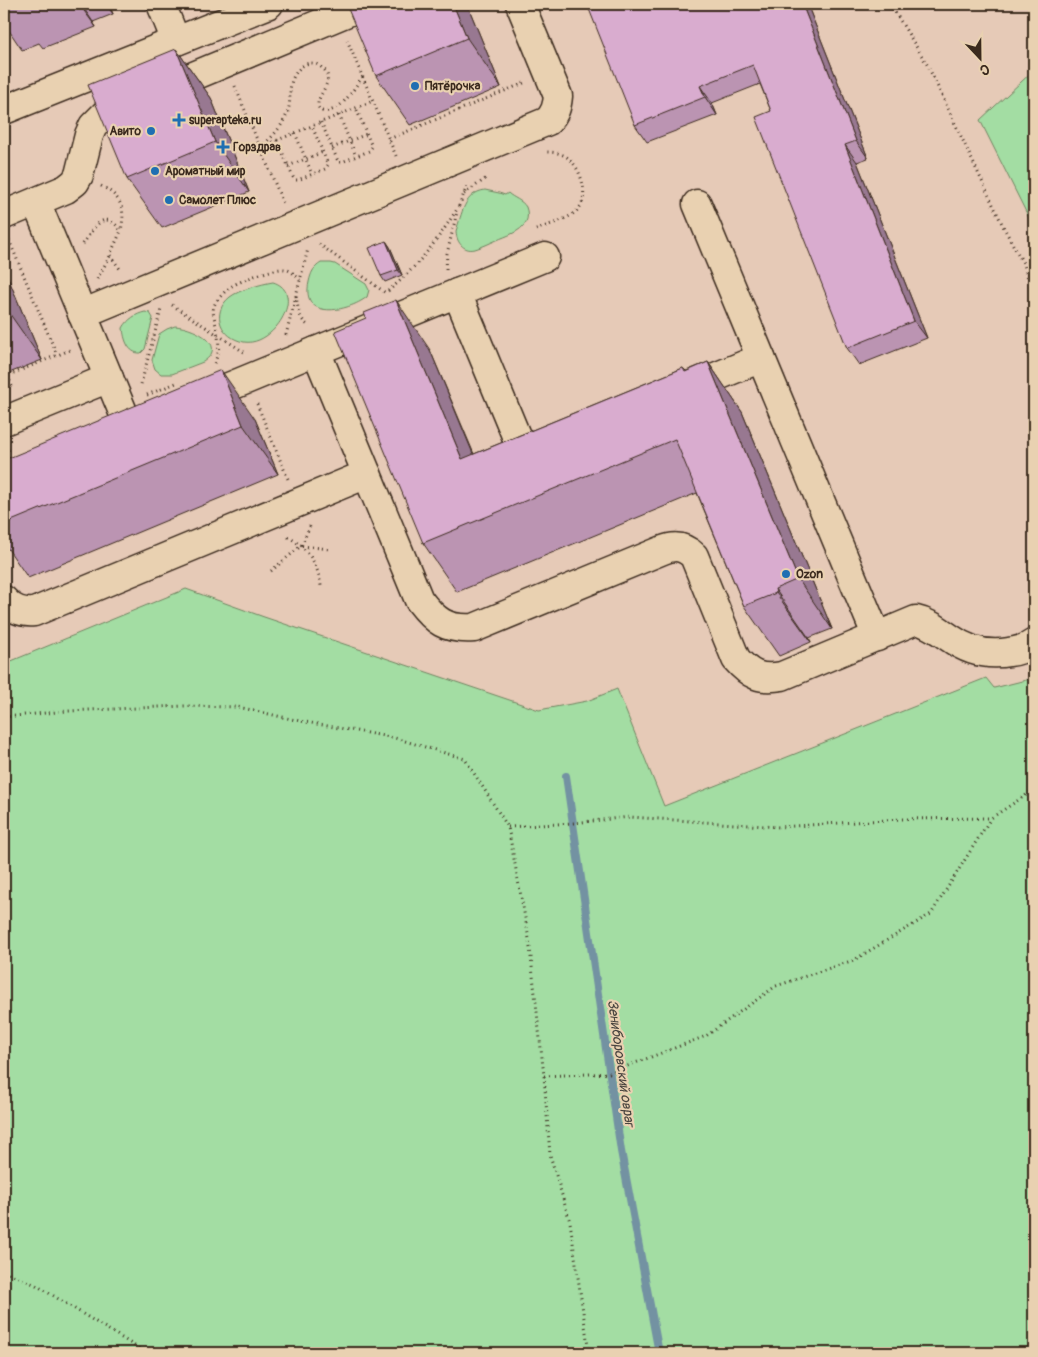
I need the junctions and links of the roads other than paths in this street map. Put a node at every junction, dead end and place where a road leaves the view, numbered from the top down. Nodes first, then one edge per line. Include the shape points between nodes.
1 (161, 4) edge
2 (269, 4) edge
3 (367, 4) edge
4 (520, 4) edge
5 (236, 10) edge
6 (176, 41) junction
7 (4, 110) edge
8 (36, 202) junction
9 (698, 204) dead end
10 (6, 225) edge
11 (545, 256) dead end
12 (451, 295) junction
13 (82, 314) junction
14 (316, 338) junction
15 (761, 358) junction
16 (109, 378) junction
17 (662, 399) edge
18 (4, 421) edge
19 (572, 436) edge
20 (367, 474) junction
21 (4, 600) edge
22 (876, 637) junction
23 (1034, 643) edge

1 - 6 lane
2 - 5 lane
3 - 8 lane via 106,112 89,135 80,175 75,182
4 - 13 lane via 558,96 555,113 548,121 406,180 301,237 155,298
5 - 6 lane
6 - 7 lane
8 - 10 lane
8 - 13 lane
9 - 15 lane
11 - 12 lane
12 - 14 lane via 412,312
12 - 19 lane via 517,438 536,448
13 - 16 lane
14 - 16 lane via 274,368 121,432
14 - 20 lane
15 - 17 lane
15 - 22 lane
16 - 18 lane
20 - 21 lane via 34,612 18,611
20 - 22 lane via 419,600 430,615 452,627 474,628 676,546 694,556 736,658 755,675 763,678 782,676
22 - 23 lane via 916,620 930,624 968,649 985,653 1018,651

